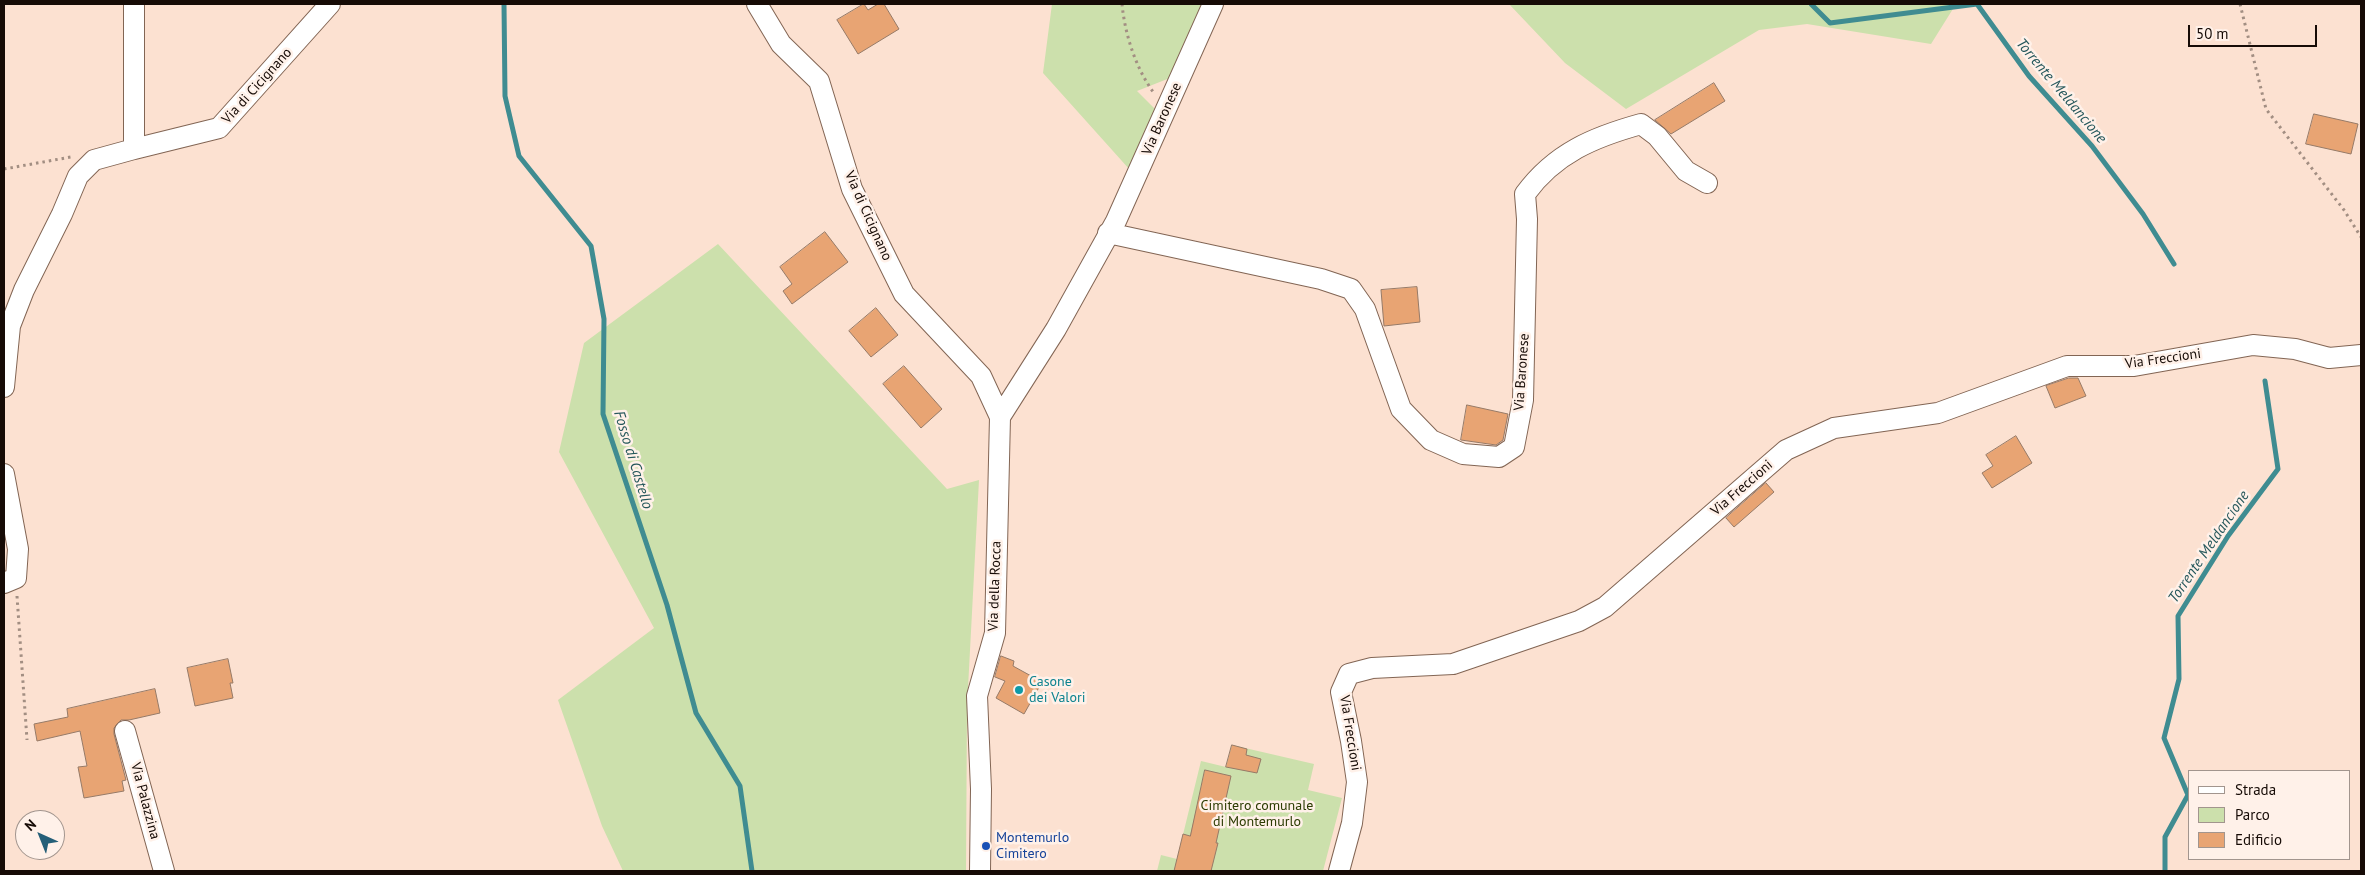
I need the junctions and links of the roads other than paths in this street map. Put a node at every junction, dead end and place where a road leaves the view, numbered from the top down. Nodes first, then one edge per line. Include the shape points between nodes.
1 (134, 4) edge
2 (330, 4) edge
3 (757, 4) edge
4 (1213, 4) edge
5 (134, 149) junction
6 (1707, 183) dead end
7 (1108, 233) junction
8 (2361, 355) edge
9 (4, 387) edge
10 (1000, 417) junction
11 (4, 474) edge
12 (10, 580) edge
13 (125, 731) dead end
14 (164, 871) edge
15 (980, 871) edge
16 (1339, 871) edge

1 - 5 street
2 - 5 street, Via di Cicignano via 219,128
3 - 10 street, Via di Cicignano via 781,44 819,81 852,189 904,294 981,376
4 - 7 street, Via Baronese
5 - 9 street, Via di Cicignano via 94,160 78,176 10,326
6 - 7 street, Via Baronese via 1686,171 1657,136 1641,124 1607,133 1572,150 1535,180 1525,194 1523,400 1514,447 1499,457 1463,454 1430,440 1401,409 1365,310 1351,290 1321,279
7 - 10 street, Via Baronese via 1056,329
8 - 16 street, Via Freccioni via 2329,358 2295,348 2253,345 2134,366 2067,366 1938,413 1834,428 1786,450 1605,607 1579,622 1453,664 1372,668 1350,674 1341,692 1357,782 1352,823
10 - 15 street, Via della Rocca via 995,633 977,696 982,789
11 - 12 street via 18,549
13 - 14 street, Via Palazzina

